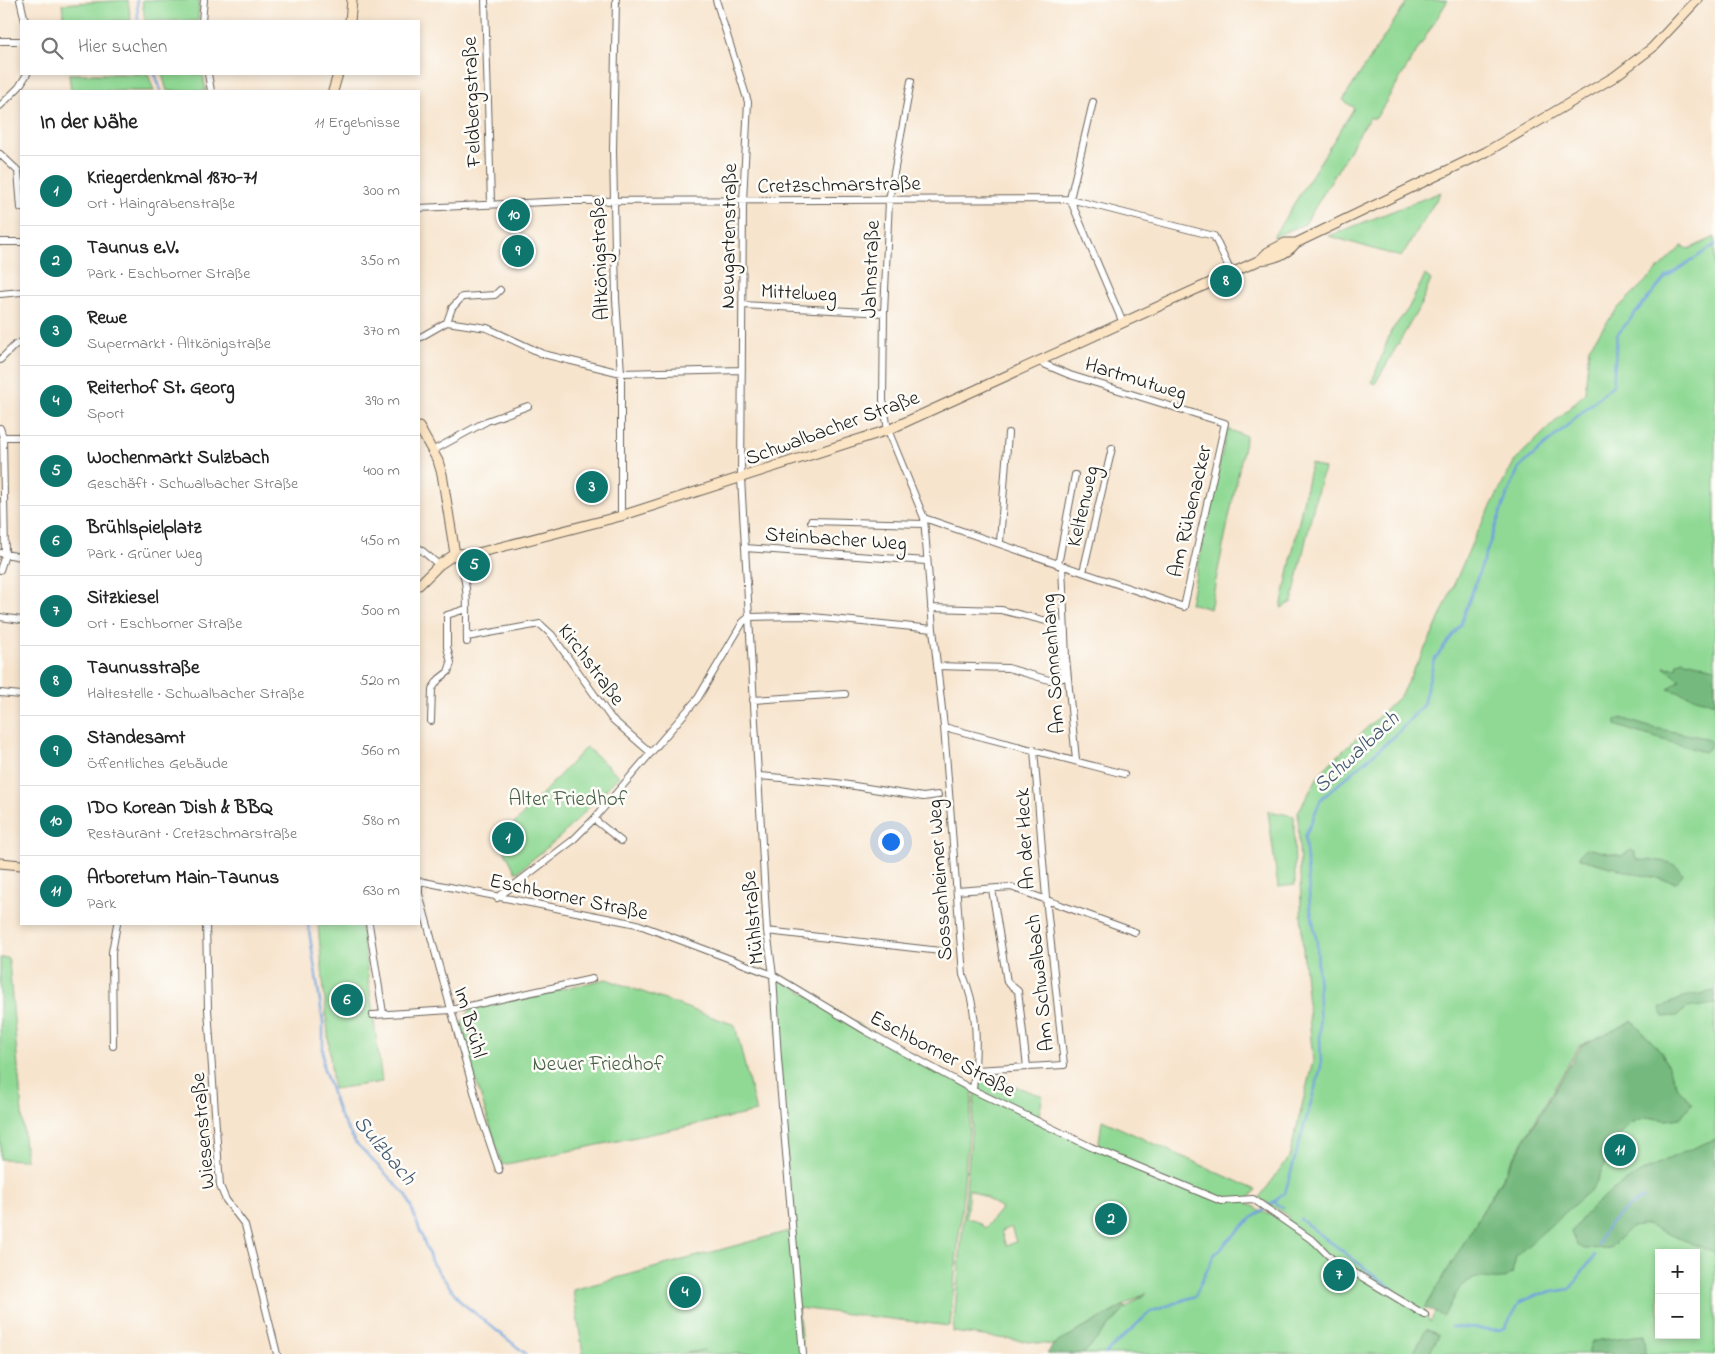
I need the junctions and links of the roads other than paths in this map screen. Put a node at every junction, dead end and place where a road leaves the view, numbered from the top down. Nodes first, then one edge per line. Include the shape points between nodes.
1 (20, 0) edge
2 (204, 0) edge
3 (352, 0) edge
4 (485, 0) edge
5 (616, 0) edge
6 (716, 0) edge
7 (1697, 0) edge
8 (24, 20) edge
9 (202, 20) edge
10 (350, 20) edge
11 (20, 40) edge
12 (0, 41) edge
13 (26, 75) edge
14 (208, 75) edge
15 (338, 75) edge
16 (911, 81) dead end
17 (210, 90) edge
18 (333, 90) edge
19 (1093, 102) dead end
20 (0, 106) edge
21 (0, 154) edge
22 (20, 196) edge
23 (1070, 198) junction
24 (889, 200) junction
25 (614, 201) junction
26 (743, 201) junction
27 (491, 203) junction
28 (420, 208) edge
29 (0, 242) edge
30 (20, 242) edge
31 (1232, 272) junction
32 (500, 290) dead end
33 (20, 292) edge
34 (0, 294) edge
35 (743, 305) junction
36 (884, 313) junction
37 (447, 322) junction
38 (1123, 323) junction
39 (420, 337) edge
40 (20, 342) edge
41 (0, 360) edge
42 (1039, 362) junction
43 (742, 370) junction
44 (621, 373) junction
45 (528, 406) dead end
46 (1225, 423) joint
47 (0, 428) edge
48 (420, 430) edge
49 (888, 430) junction
50 (1008, 433) dead end
51 (3, 437) junction
52 (20, 437) edge
53 (1112, 448) dead end
54 (432, 450) junction
55 (1075, 475) dead end
56 (741, 478) junction
57 (621, 516) junction
58 (811, 521) dead end
59 (924, 521) junction
60 (1000, 542) junction
61 (745, 548) junction
62 (420, 549) edge
63 (2, 554) edge
64 (454, 554) junction
65 (20, 557) edge
66 (926, 561) junction
67 (439, 565) junction
68 (1060, 565) junction
69 (0, 570) edge
70 (1083, 572) junction
71 (420, 584) edge
72 (1184, 607) joint
73 (932, 608) junction
74 (466, 609) junction
75 (0, 617) edge
76 (749, 617) junction
77 (20, 620) edge
78 (933, 630) junction
79 (937, 666) junction
80 (0, 694) edge
81 (20, 694) edge
82 (845, 694) dead end
83 (753, 700) junction
84 (432, 721) dead end
85 (944, 727) junction
86 (1034, 750) junction
87 (651, 753) junction
88 (1076, 760) junction
89 (1124, 774) dead end
90 (760, 776) junction
91 (938, 795) dead end
92 (594, 819) junction
93 (621, 841) dead end
94 (0, 863) edge
95 (20, 865) edge
96 (420, 881) edge
97 (992, 889) junction
98 (957, 890) junction
99 (420, 898) edge
100 (498, 898) junction
101 (1046, 898) junction
102 (117, 925) edge
103 (206, 925) edge
104 (369, 925) edge
105 (767, 931) junction
106 (1134, 932) dead end
107 (949, 952) dead end
108 (773, 975) junction
109 (592, 979) dead end
110 (451, 1010) junction
111 (383, 1013) junction
112 (373, 1015) dead end
113 (113, 1046) dead end
114 (1027, 1067) junction
115 (975, 1070) junction
116 (973, 1090) junction
117 (499, 1170) dead end
118 (1425, 1315) dead end
119 (277, 1354) edge
120 (803, 1354) edge

1 - 8 street
2 - 9 street
3 - 10 street
4 - 27 street, Feldbergstraße
5 - 25 street, Altkönigstraße
6 - 26 street, Neugartenstraße via 748,102
7 - 31 street, Schwalbacher Straße via 1652,48 1606,82 1486,152 1300,241 1285,243 1260,260
11 - 12 street
13 - 20 street
14 - 17 street
15 - 18 street
16 - 24 street, Jahnstraße
19 - 23 street
21 - 22 street via 18,171
23 - 24 street, Cretzschmarstraße
23 - 31 street, Cretzschmarstraße via 1214,236
23 - 38 street
24 - 26 street, Cretzschmarstraße
24 - 36 street, Jahnstraße
25 - 26 street, Cretzschmarstraße
25 - 27 street, Cretzschmarstraße
25 - 44 street, Altkönigstraße
26 - 35 street, Neugartenstraße
27 - 28 street, Cretzschmarstraße
29 - 30 street
31 - 38 street, Schwalbacher Straße
32 - 37 street via 496,295 462,296 452,308
33 - 34 street
35 - 36 street, Mittelweg
35 - 43 street, Neugartenstraße
36 - 49 street, Jahnstraße via 883,400
37 - 39 street
37 - 44 street via 488,328 543,354
38 - 42 street, Schwalbacher Straße
40 - 41 street
42 - 46 street, Hartmutweg
42 - 49 street, Schwalbacher Straße
43 - 44 street
43 - 56 street, Neugartenstraße
44 - 57 street, Altkönigstraße
45 - 54 street via 487,421
46 - 72 street, Am Rübenacker
47 - 51 street
48 - 54 street
49 - 56 street, Schwalbacher Straße
49 - 59 street, Sossenheimer Weg
50 - 60 street
51 - 52 street
51 - 63 street
53 - 70 street, Keltenweg
54 - 64 street via 444,483
55 - 68 street, Keltenweg
56 - 57 street, Schwalbacher Straße
56 - 61 street, Mühlstraße
57 - 64 street, Schwalbacher Straße via 478,553
58 - 59 street
59 - 60 street, Keltenweg
59 - 66 street, Sossenheimer Weg
60 - 68 street, Keltenweg
61 - 66 street, Steinbacher Weg
61 - 76 street, Mühlstraße
62 - 67 street
63 - 65 street
63 - 69 street
64 - 67 street
64 - 74 street via 462,568
66 - 73 street, Sossenheimer Weg
67 - 71 street
68 - 70 street, Keltenweg
68 - 88 street, Am Sonnenhang
70 - 72 street, Keltenweg
73 - 78 street, Sossenheimer Weg
73 - 79 street via 1001,610 1059,624 1063,678 1049,680 1008,668
74 - 84 street via 447,615 447,647 451,663 448,672 432,690
74 - 87 street, Kirchstraße via 467,639 540,624 552,634 562,653 582,674 611,718
75 - 77 street
76 - 78 street via 802,616
76 - 83 street, Mühlstraße
76 - 87 street via 698,698
78 - 79 street, Sossenheimer Weg
79 - 85 street, Sossenheimer Weg
80 - 81 street
82 - 83 street
83 - 90 street, Mühlstraße
85 - 86 street
85 - 98 street, Sossenheimer Weg
86 - 88 street
86 - 101 street, An der Heck
87 - 92 street
88 - 89 street
90 - 91 street via 836,783 923,797
90 - 105 street, Mühlstraße
92 - 93 street
92 - 100 street via 572,841
94 - 95 street
96 - 100 street, Eschborner Straße
97 - 98 street, An der Heck
97 - 101 street, An der Heck via 1011,887
97 - 114 street via 1007,982 1018,991
98 - 115 street, Sossenheimer Weg via 963,975 972,995 977,1057
99 - 110 street, Im Brühl
100 - 108 street, Eschborner Straße via 637,924
101 - 106 street
101 - 114 street, Am Schwalbach via 1064,1065
102 - 113 street via 112,952
103 - 119 street, Wiesenstraße via 208,1009 220,1186 226,1200 245,1225
104 - 111 street
105 - 107 street
105 - 108 street, Mühlstraße
108 - 116 street, Eschborner Straße
108 - 120 street, Mühlstraße
109 - 110 street
110 - 111 street
110 - 117 street, Im Brühl
111 - 112 street
114 - 115 street, Am Schwalbach
115 - 116 street, Sossenheimer Weg
116 - 118 street, Eschborner Straße via 1091,1147 1221,1201 1253,1199 1315,1242 1332,1258

